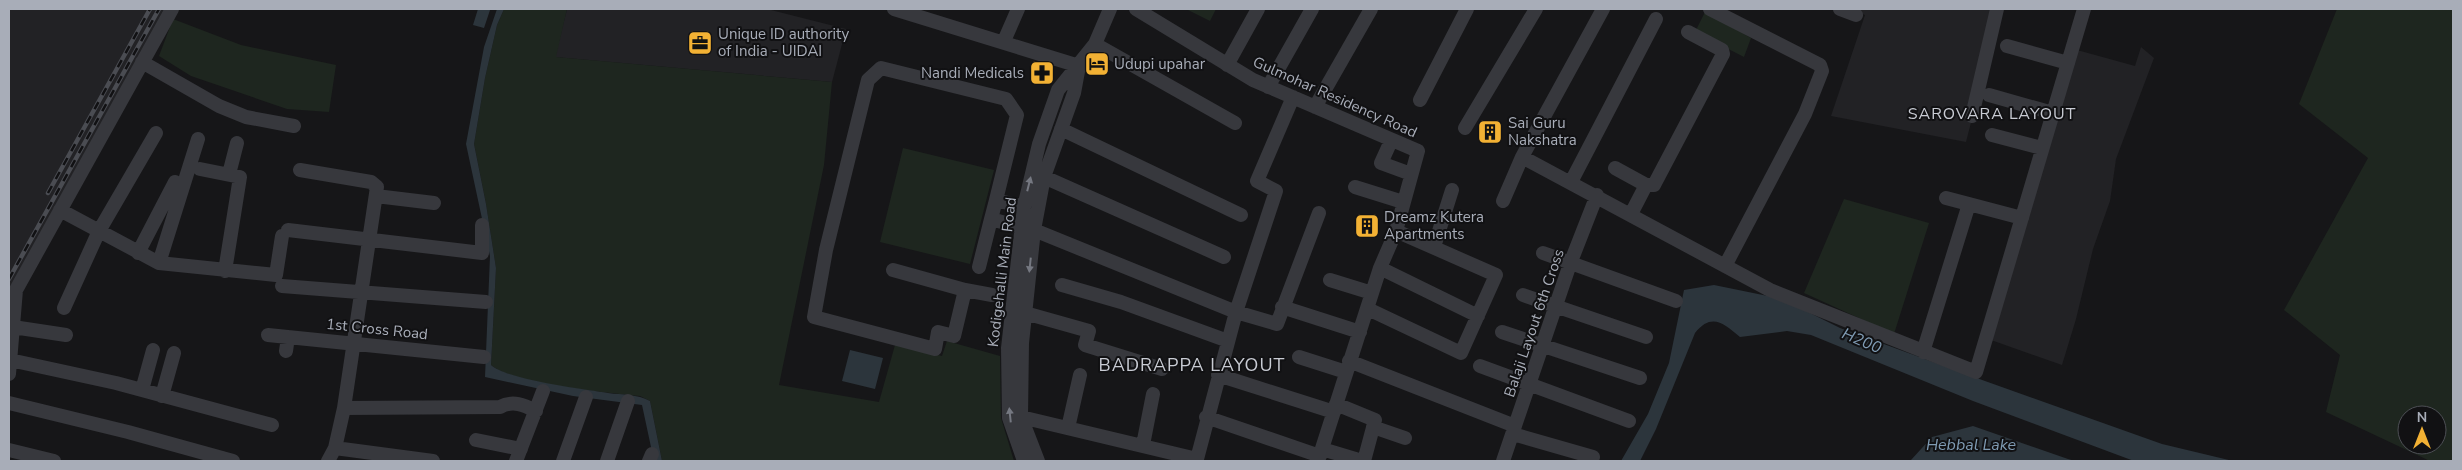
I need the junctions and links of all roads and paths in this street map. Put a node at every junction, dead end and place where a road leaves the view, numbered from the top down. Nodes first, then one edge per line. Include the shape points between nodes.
1 (172, 9) edge
2 (894, 9) edge
3 (1018, 9) edge
4 (1110, 9) edge
5 (1136, 9) edge
6 (1258, 9) edge
7 (1312, 9) edge
8 (1371, 9) edge
9 (1468, 9) edge
10 (1536, 9) edge
11 (1603, 9) edge
12 (1710, 9) edge
13 (1840, 9) edge
14 (1997, 9) edge
15 (2084, 9) edge
16 (1856, 15) dead end
17 (1656, 19) dead end
18 (1688, 32) dead end
19 (1004, 41) junction
20 (1096, 44) junction
21 (2007, 46) dead end
22 (142, 62) junction
23 (2068, 63) junction
24 (1228, 65) junction
25 (1079, 66) junction
26 (1268, 87) junction
27 (1989, 95) dead end
28 (1293, 98) junction
29 (1420, 100) dead end
30 (1315, 107) junction
31 (2053, 112) junction
32 (1972, 116) dead end
33 (1235, 123) dead end
34 (294, 126) dead end
35 (1466, 128) dead end
36 (1061, 129) junction
37 (156, 133) dead end
38 (1992, 135) dead end
39 (198, 139) dead end
40 (1391, 141) junction
41 (238, 143) dead end
42 (2042, 148) junction
43 (1522, 157) junction
44 (1615, 168) dead end
45 (200, 169) dead end
46 (300, 170) dead end
47 (228, 174) junction
48 (1411, 174) junction
49 (1044, 177) junction
50 (175, 182) dead end
51 (1570, 182) junction
52 (1646, 185) junction
53 (1355, 187) dead end
54 (1452, 190) dead end
55 (376, 196) junction
56 (1597, 196) junction
57 (1946, 198) dead end
58 (996, 200) junction
59 (1503, 201) dead end
60 (1404, 202) junction
61 (434, 203) dead end
62 (1969, 204) junction
63 (1024, 207) junction
64 (60, 210) junction
65 (1319, 213) dead end
66 (1630, 214) junction
67 (1241, 215) dead end
68 (2022, 218) junction
69 (992, 219) junction
70 (482, 225) dead end
71 (1020, 227) junction
72 (1034, 230) junction
73 (99, 231) junction
74 (1396, 231) junction
75 (368, 241) junction
76 (1434, 248) junction
77 (138, 253) junction
78 (1543, 253) dead end
79 (1224, 257) dead end
80 (158, 263) junction
81 (1570, 264) junction
82 (1725, 266) junction
83 (979, 267) dead end
84 (1380, 268) junction
85 (893, 270) dead end
86 (225, 271) junction
87 (1330, 280) dead end
88 (1062, 285) dead end
89 (282, 286) dead end
90 (965, 290) junction
91 (362, 293) junction
92 (1372, 293) junction
93 (992, 295) dead end
94 (1523, 295) dead end
95 (1676, 300) dead end
96 (486, 302) dead end
97 (1556, 306) junction
98 (1282, 307) junction
99 (64, 308) dead end
100 (1368, 309) junction
101 (1236, 312) junction
102 (1478, 316) junction
103 (1020, 320) junction
104 (13, 327) junction
105 (1360, 332) junction
106 (1502, 332) dead end
107 (66, 335) dead end
108 (268, 335) dead end
109 (1646, 337) dead end
110 (1228, 341) junction
111 (352, 343) junction
112 (1543, 345) junction
113 (153, 350) dead end
114 (174, 352) dead end
115 (1924, 352) junction
116 (484, 356) dead end
117 (1299, 357) dead end
118 (1347, 366) junction
119 (1480, 366) dead end
120 (10, 367) edge
121 (1162, 368) dead end
122 (1080, 375) dead end
123 (1218, 375) junction
124 (1640, 378) dead end
125 (1529, 385) junction
126 (142, 390) junction
127 (543, 391) dead end
128 (1153, 394) dead end
129 (162, 396) junction
130 (586, 397) dead end
131 (628, 401) dead end
132 (9, 403) edge
133 (344, 408) junction
134 (1335, 408) junction
135 (536, 411) junction
136 (1021, 417) junction
137 (1206, 417) junction
138 (1629, 420) dead end
139 (272, 425) dead end
140 (1068, 428) junction
141 (1373, 428) junction
142 (1514, 430) junction
143 (1405, 438) dead end
144 (476, 440) dead end
145 (1143, 445) junction
146 (335, 448) junction
147 (9, 450) edge
148 (519, 455) edge
149 (1320, 456) edge
150 (374, 457) edge
151 (209, 458) edge
152 (1593, 458) dead end
153 (54, 461) edge
154 (233, 461) edge
155 (328, 461) edge
156 (433, 461) edge
157 (563, 461) edge
158 (607, 461) edge
159 (1024, 461) edge
160 (1039, 461) edge
161 (1199, 461) edge
162 (1363, 461) edge
163 (1504, 461) edge

1 - 22 street
2 - 19 street
3 - 19 street
4 - 20 street, Kodigehalli Main Road
5 - 24 street, Gulmohar Residency Road
6 - 24 street
7 - 26 street
8 - 30 street
9 - 29 street
10 - 35 street
11 - 43 street
12 - 82 street via 1820,65 1822,71 1805,114
13 - 16 street
14 - 32 street
15 - 23 street
17 - 51 street
18 - 52 street via 1722,50 1723,54 1654,185
19 - 25 street
20 - 25 street, Kodigehalli Main Road
20 - 33 street
21 - 23 street
22 - 34 street via 219,106 246,117
22 - 64 street
23 - 31 street
24 - 26 street, Gulmohar Residency Road
25 - 36 street, Kodigehalli Main Road via 1074,93
63 -> 25 street, Kodigehalli Main Road via 1039,144 1058,90
26 - 28 street, Gulmohar Residency Road
27 - 31 street
28 - 30 street, Gulmohar Residency Road
28 - 101 street via 1257,181 1276,191
30 - 40 street, Gulmohar Residency Road
31 - 42 street
36 - 49 street, Kodigehalli Main Road
36 - 67 street
37 - 73 street
38 - 42 street
39 - 80 street
40 - 48 street, Gulmohar Residency Road via 1418,151
40 - 48 street via 1382,162
41 - 47 street
42 - 68 street
43 - 51 street
43 - 59 street
44 - 52 street
45 - 47 street
46 - 55 street via 371,182 377,187
47 - 86 street via 240,177
48 - 60 street
49 - 72 street, Kodigehalli Main Road
49 - 79 street
50 - 77 street
51 - 56 street
52 - 66 street
53 - 60 street
54 - 76 street
55 - 61 street
55 - 75 street
56 - 66 street
56 - 81 street, Balaji Layout 6th Cross
57 - 62 street
58 - 63 street
58 - 69 street
58 - 90 street via 1017,115 1006,99 881,68 868,80 826,250 814,317 934,350 938,332 954,336
60 - 74 street
62 - 68 street
62 - 115 street
63 - 71 street, Kodigehalli Main Road
64 - 73 street
64 - 104 street via 16,290
65 - 98 street
66 - 82 street
68 - 115 street via 1976,372
69 - 71 street
69 - 83 street
70 - 75 street via 482,253
71 - 103 street, Kodigehalli Main Road
72 - 101 street
72 -> 103 street, Kodigehalli Main Road
73 - 77 street
73 - 99 street
74 - 76 street
74 - 84 street
75 - 86 street via 285,233 276,275
75 - 91 street
76 - 102 street via 1496,275
77 - 80 street
78 - 81 street
80 - 86 street
81 - 95 street
81 - 97 street, Balaji Layout 6th Cross
82 - 115 street via 1770,290
84 - 92 street
84 - 102 street
85 - 90 street
87 - 92 street
88 - 110 street via 1121,302
89 - 91 street
90 - 93 street
91 - 96 street
91 - 111 street
92 - 100 street
94 - 97 street
97 - 109 street
97 - 112 street, Balaji Layout 6th Cross
98 - 101 street via 1277,324
98 - 105 street
100 - 102 street via 1461,353
100 - 105 street
101 - 110 street
103 - 121 street via 1089,331 1085,345
103 - 136 street, Kodigehalli Main Road
159 -> 103 street, Kodigehalli Main Road via 1009,418 1008,348
104 - 107 street
104 - 120 street
105 - 118 street
106 - 112 street
108 - 111 street, 1st Cross Road via 287,344
110 - 123 street
111 - 116 street, 1st Cross Road
111 - 133 street
112 - 124 street
112 - 125 street, Balaji Layout 6th Cross
113 - 126 street
114 - 129 street
117 - 118 street
118 - 134 street
118 - 142 street
119 - 125 street
120 - 126 street
122 - 140 street
123 - 134 street
123 - 137 street
125 - 138 street
125 - 142 street, Balaji Layout 6th Cross
126 - 129 street
127 - 135 street
128 - 145 street
129 - 139 street
130 - 157 street
131 - 158 street
132 - 151 street via 128,432
133 - 135 street via 500,407 512,403
133 - 146 street
134 - 141 street via 1375,420
134 - 149 street
135 - 148 street
136 - 140 street
136 - 160 street, Kodigehalli Main Road
137 - 149 street
137 - 161 street
140 - 145 street
141 - 143 street
141 - 162 street
142 - 152 street
142 - 163 street, Balaji Layout 6th Cross
144 - 148 street
145 - 161 street
146 - 150 street
146 - 155 street
147 - 153 street
149 - 162 street
150 - 156 street
151 - 154 street

